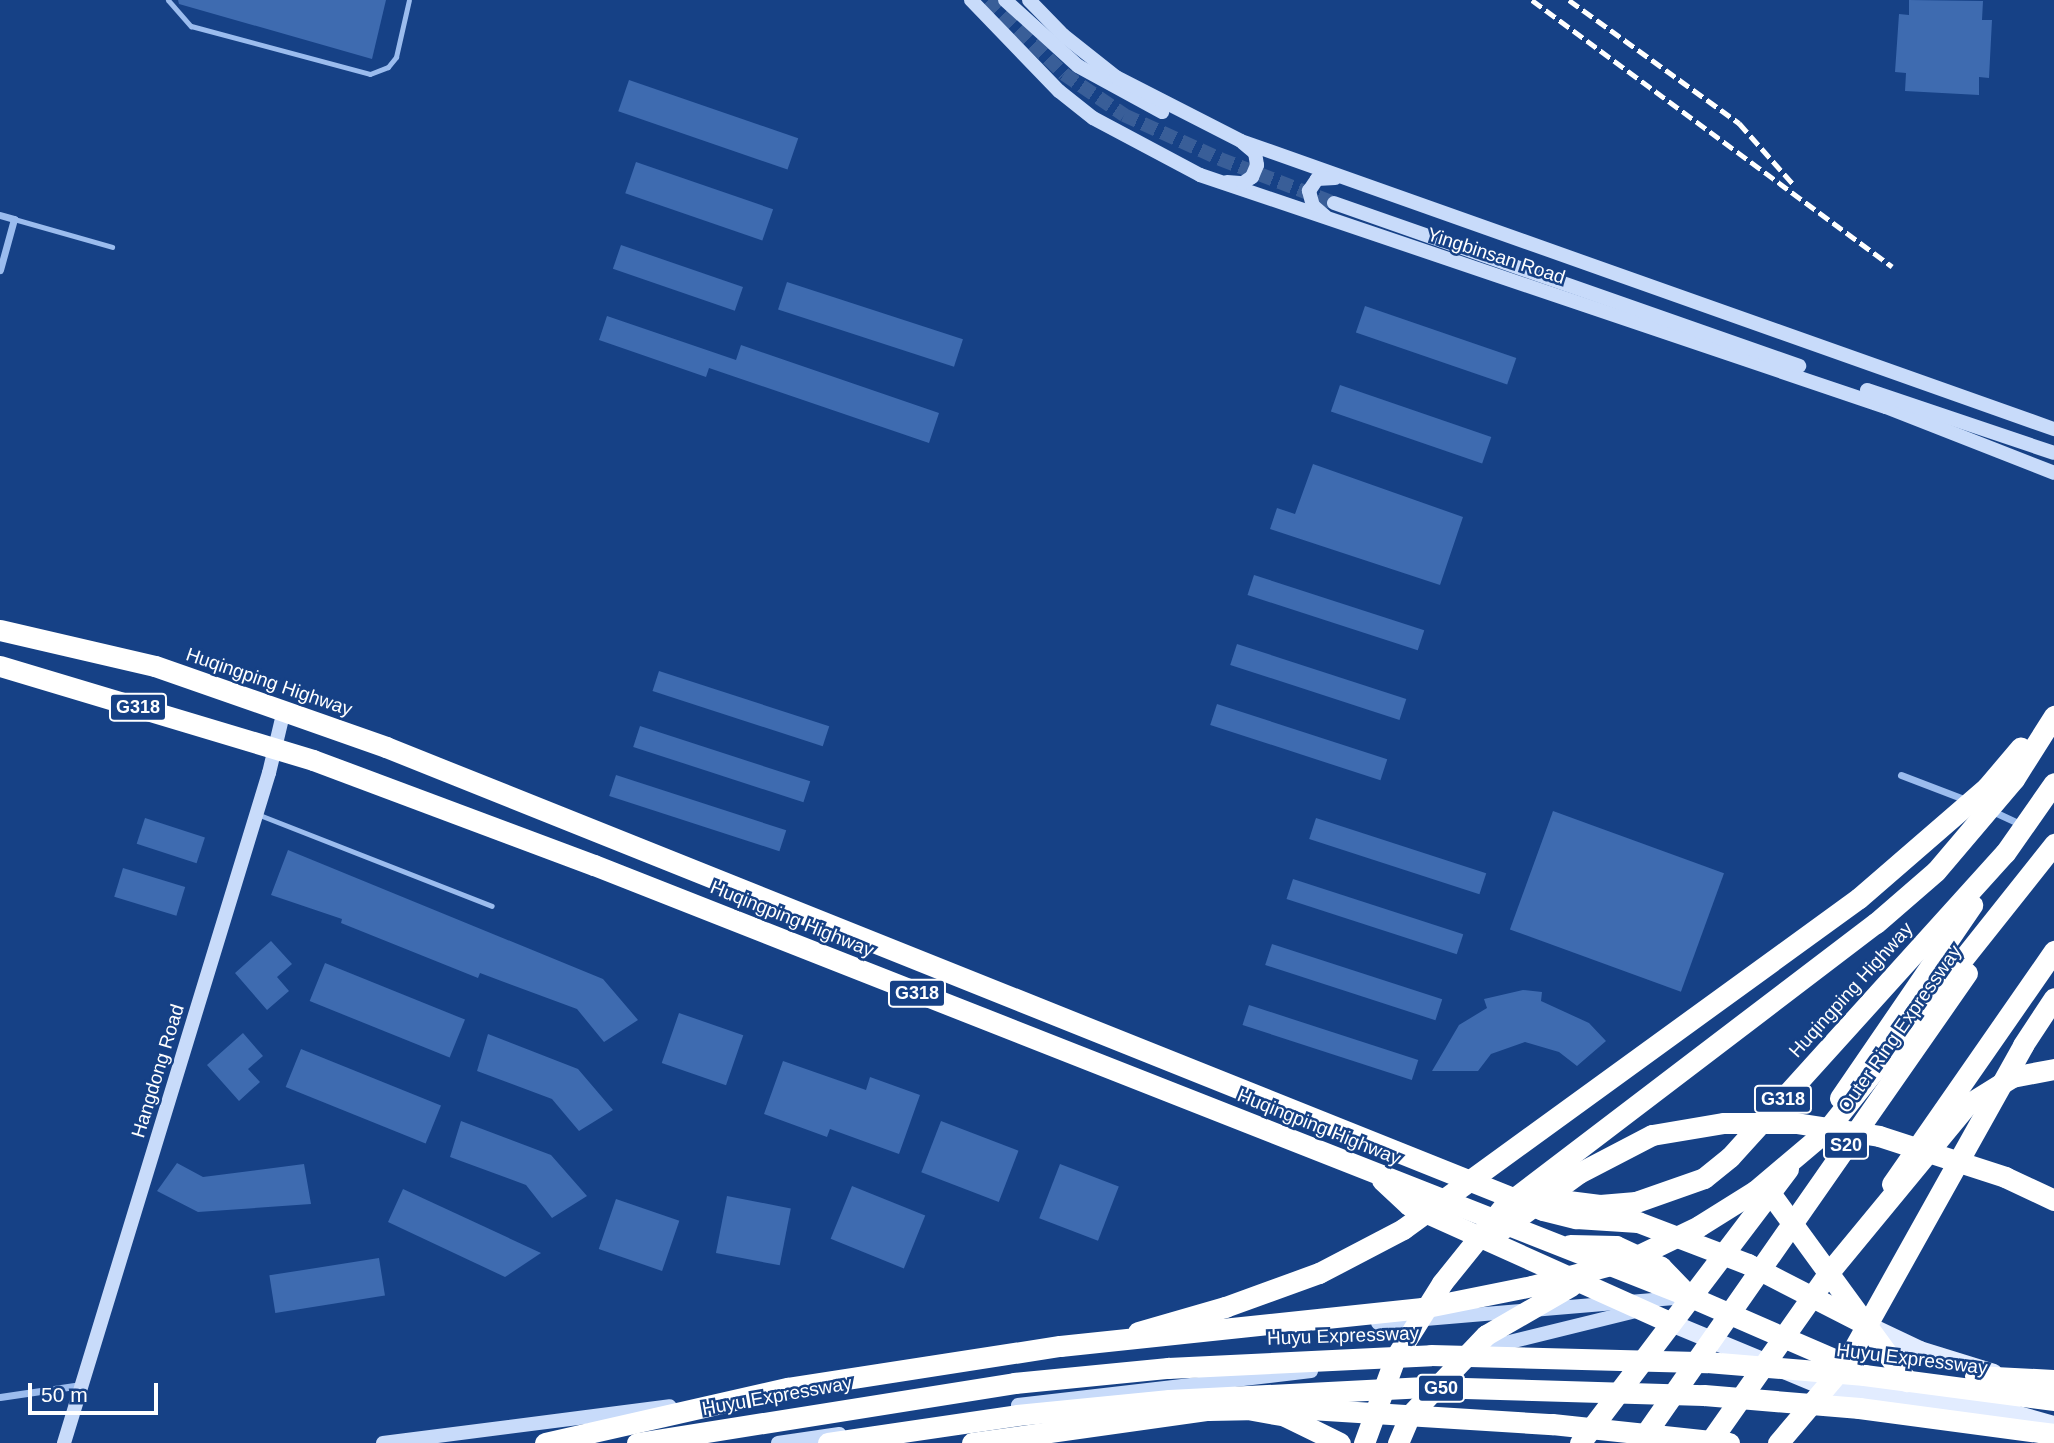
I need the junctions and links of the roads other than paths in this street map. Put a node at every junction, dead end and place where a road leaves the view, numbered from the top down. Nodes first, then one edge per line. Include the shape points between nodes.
1 (167, 0) edge
2 (408, 0) edge
3 (971, 0) edge
4 (1006, 0) edge
5 (1029, 0) edge
6 (1241, 141) junction
7 (1200, 175) junction
8 (1364, 185) junction
9 (1334, 203) tunnel mouth
10 (0, 215) edge
11 (14, 219) junction
12 (1333, 222) junction
13 (112, 247) dead end
14 (0, 270) edge
15 (2054, 429) edge
16 (1993, 432) junction
17 (2054, 453) edge
18 (2054, 461) edge
19 (2054, 473) edge
20 (0, 630) edge
21 (0, 666) edge
22 (2054, 708) edge
23 (284, 710) junction
24 (2054, 716) edge
25 (275, 749) junction
26 (1902, 775) dead end
27 (2054, 783) edge
28 (257, 814) junction
29 (2024, 825) junction
30 (2054, 846) edge
31 (2005, 853) junction
32 (492, 906) dead end
33 (2054, 951) edge
34 (2054, 998) edge
35 (2054, 1069) edge
36 (1373, 1172) junction
37 (1490, 1189) junction
38 (1770, 1193) junction
39 (2054, 1200) edge
40 (1723, 1254) junction
41 (1629, 1260) junction
42 (1830, 1271) junction
43 (1442, 1283) junction
44 (1690, 1297) junction
45 (1634, 1306) junction
46 (1671, 1323) junction
47 (1867, 1325) junction
48 (1060, 1346) junction
49 (1707, 1362) junction
50 (1845, 1364) junction
51 (2054, 1380) edge
52 (1907, 1381) junction
53 (82, 1385) junction
54 (1825, 1387) junction
55 (2054, 1391) edge
56 (0, 1397) edge
57 (1169, 1400) junction
58 (2054, 1400) edge
59 (2008, 1412) junction
60 (1552, 1424) junction
61 (2054, 1425) edge
62 (2054, 1434) edge
63 (64, 1443) edge
64 (383, 1443) edge
65 (545, 1443) edge
66 (637, 1443) edge
67 (778, 1443) edge
68 (828, 1443) edge
69 (972, 1443) edge
70 (1340, 1443) edge
71 (1364, 1443) edge
72 (1398, 1443) edge
73 (1580, 1443) edge
74 (1639, 1443) edge
75 (1659, 1443) edge
76 (1710, 1443) edge
77 (1729, 1443) edge
78 (1778, 1443) edge

1 - 2 lane via 191,26 370,74 388,67 396,57
3 - 7 main road, Yingbinsan Road via 1059,91 1093,118
4 - 6 main road via 1054,46 1103,83 1141,104
5 - 6 main road, Yingbinsan Road via 1063,35 1116,77
6 - 7 main road via 1255,153 1252,177 1229,182
6 - 8 main road, Yingbinsan Road
7 - 12 main road, Yingbinsan Road
8 - 12 main road via 1331,177 1317,179 1309,191 1313,206
8 - 15 main road, Yingbinsan Road
9 - 16 main road
10 - 11 street
11 - 13 lane
11 - 14 street
12 - 19 main road, Yingbinsan Road via 1886,407
16 - 17 main road
16 - 18 main road
20 - 23 highway, Huqingping Highway / G318 via 155,666
21 - 25 highway, Huqingping Highway / G318
22 - 48 highway, bridge via 1987,787 1870,890 1403,1228 1319,1273 1225,1307 1140,1332
23 - 25 main road, Hangdong Road
23 - 37 highway, Huqingping Highway / G318
24 - 43 highway, bridge via 2014,779 1936,871 1877,923 1504,1206
25 - 28 main road, Hangdong Road
25 - 36 highway, Huqingping Highway / G318 via 582,861
26 - 29 street
27 - 29 highway, Huqingping Highway
28 - 32 lane
28 - 53 main road, Hangdong Road
29 - 31 highway, Huqingping Highway
30 - 41 highway, bridge via 1826,1131 1755,1191 1699,1226
30 - 74 highway, Outer Ring Expressway / S20, bridge
31 - 37 highway, Huqingping Highway / G318 via 1730,1157 1704,1178 1670,1194 1600,1205
31 - 38 highway via 1919,989
33 - 42 highway, bridge
34 - 47 highway via 2023,1045
35 - 42 highway, bridge via 2012,1077 1967,1105
36 - 44 highway, Huqingping Highway / G318 via 1556,1244 1616,1246 1661,1267
36 - 45 highway via 1409,1205
37 - 40 highway, Huqingping Highway / G318 via 1576,1218 1638,1222
38 - 40 highway
38 - 47 highway
39 - 43 highway, bridge via 2005,1177 1879,1136 1796,1123 1724,1123 1652,1135 1579,1173 1514,1216
40 - 44 highway
40 - 47 highway, Huqingping Highway / G318
41 - 48 highway, bridge via 1422,1308
41 - 72 highway, bridge via 1537,1302 1486,1335 1410,1415
42 - 76 highway, bridge
43 - 71 highway, bridge via 1395,1358
44 - 45 main road
44 - 46 highway
44 - 50 highway, Huqingping Highway / G318
45 - 46 highway
45 - 64 main road via 1181,1339
45 - 67 main road via 1433,1360 1103,1392
46 - 54 main road
46 - 73 highway
47 - 50 highway
47 - 52 highway
47 - 55 main road via 1920,1350
48 - 65 highway, bridge via 788,1388
49 - 51 highway, bridge
49 - 58 highway, Huyu Expressway / G50, bridge via 1864,1375
49 - 66 highway, Huyu Expressway / G50, bridge via 1431,1355 1168,1368 1000,1385
50 - 52 main road
50 - 54 highway
52 - 59 main road
53 - 56 street
53 - 63 main road, Hangdong Road
54 - 59 main road
54 - 78 highway
57 - 60 highway, bridge
57 - 62 highway, G50, bridge via 1430,1387 1562,1388 1859,1408
57 - 68 highway, G50, bridge via 1017,1415
59 - 61 main road
60 - 75 highway, bridge
60 - 77 highway, bridge
69 - 70 highway via 1208,1410 1247,1409 1285,1416

